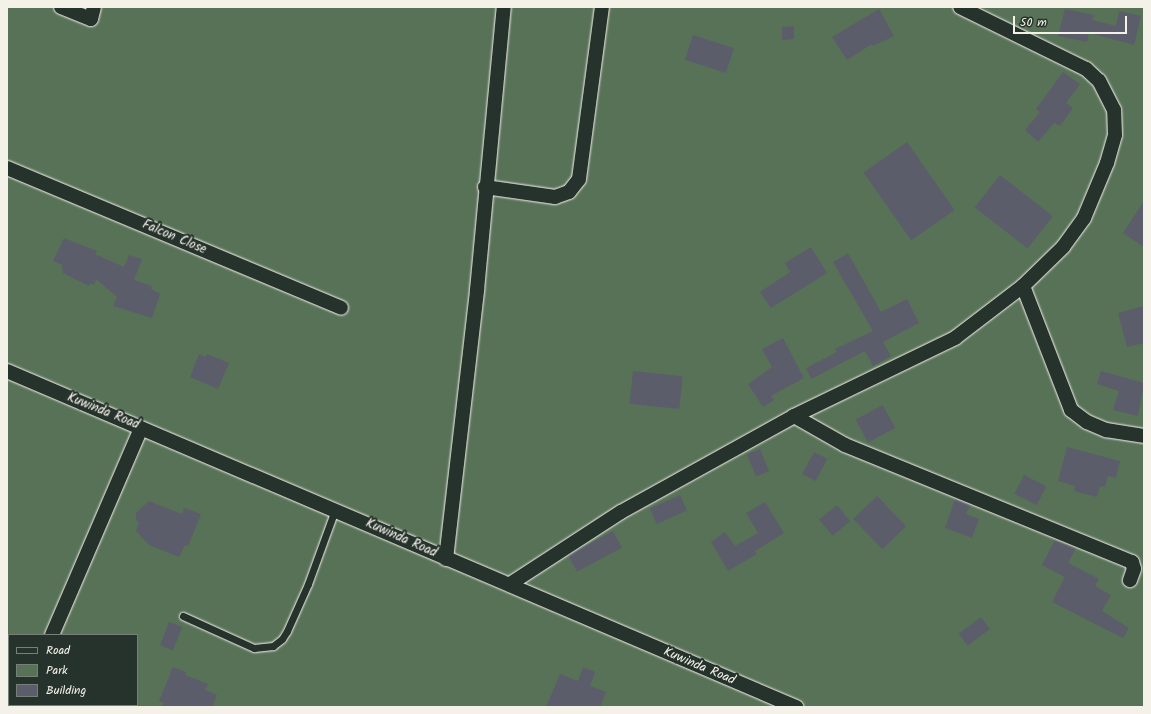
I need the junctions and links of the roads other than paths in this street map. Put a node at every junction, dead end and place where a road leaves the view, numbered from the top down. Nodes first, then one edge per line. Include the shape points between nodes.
1 (61, 7) edge
2 (94, 7) edge
3 (504, 7) edge
4 (602, 7) edge
5 (960, 7) edge
6 (7, 168) edge
7 (485, 187) junction
8 (1023, 286) junction
9 (341, 308) dead end
10 (7, 371) edge
11 (794, 416) junction
12 (141, 428) junction
13 (1144, 436) edge
14 (335, 510) junction
15 (446, 559) junction
16 (1130, 580) dead end
17 (510, 584) junction
18 (183, 616) dead end
19 (52, 634) edge
20 (796, 707) edge

1 - 2 street via 90,19
3 - 7 street
4 - 7 street via 579,179 569,192 555,197
5 - 8 street via 1086,69 1099,81 1114,110 1115,135 1107,163 1084,218 1063,248
6 - 9 street, Falcon Close
7 - 15 street via 477,290
8 - 11 street via 955,338
8 - 13 street via 1071,410 1087,422 1106,430
10 - 12 street, Kuwinda Road
11 - 16 street via 845,445 1132,562 1134,569
11 - 17 street via 621,512
12 - 14 street, Kuwinda Road
12 - 19 street
14 - 15 street, Kuwinda Road
14 - 18 lane via 293,617 282,639 273,646 254,648
15 - 17 street, Kuwinda Road
17 - 20 street, Kuwinda Road

